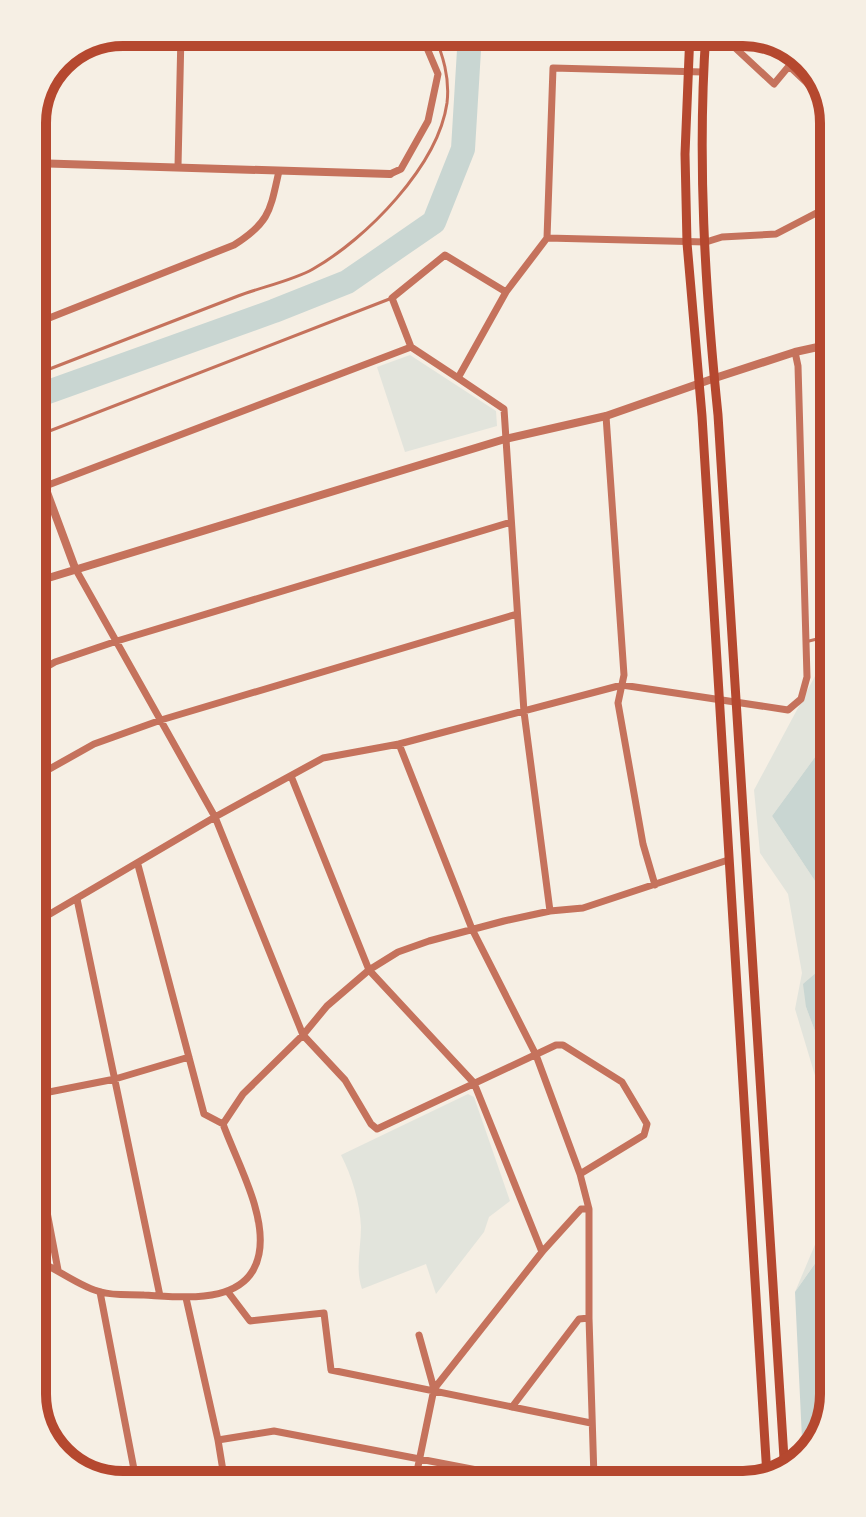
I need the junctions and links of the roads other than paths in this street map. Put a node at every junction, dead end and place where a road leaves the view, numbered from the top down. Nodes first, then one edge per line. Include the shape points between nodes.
1 (181, 46) edge
2 (426, 46) edge
3 (438, 46) edge
4 (689, 46) edge
5 (705, 46) edge
6 (733, 46) edge
7 (687, 71) junction
8 (703, 72) junction
9 (811, 86) edge
10 (46, 163) edge
11 (178, 166) junction
12 (279, 171) junction
13 (390, 174) joint
14 (820, 211) edge
15 (547, 238) junction
16 (706, 242) junction
17 (687, 243) junction
18 (506, 292) junction
19 (392, 298) junction
20 (46, 319) edge
21 (411, 347) junction
22 (820, 347) edge
23 (795, 352) junction
24 (46, 370) edge
25 (458, 378) junction
26 (715, 378) junction
27 (699, 383) junction
28 (606, 416) junction
29 (46, 432) edge
30 (505, 439) junction
31 (46, 486) edge
32 (46, 489) edge
33 (511, 522) junction
34 (75, 568) junction
35 (46, 578) edge
36 (517, 614) junction
37 (820, 638) edge
38 (117, 641) junction
39 (805, 642) junction
40 (46, 667) edge
41 (622, 685) junction
42 (719, 700) junction
43 (737, 702) junction
44 (524, 712) junction
45 (161, 720) junction
46 (399, 744) junction
47 (46, 771) edge
48 (291, 776) junction
49 (215, 817) junction
50 (728, 860) junction
51 (138, 865) junction
52 (655, 885) junction
53 (77, 899) junction
54 (550, 911) junction
55 (46, 916) edge
56 (472, 929) junction
57 (369, 970) junction
58 (303, 1035) junction
59 (536, 1055) junction
60 (189, 1057) junction
61 (115, 1079) junction
62 (474, 1083) junction
63 (46, 1093) edge
64 (223, 1124) junction
65 (580, 1174) junction
66 (46, 1207) edge
67 (589, 1209) junction
68 (542, 1252) junction
69 (46, 1265) edge
70 (58, 1270) junction
71 (100, 1292) junction
72 (228, 1292) junction
73 (160, 1296) junction
74 (186, 1298) junction
75 (589, 1318) junction
76 (419, 1335) dead end
77 (434, 1389) junction
78 (512, 1407) junction
79 (591, 1423) junction
80 (218, 1440) junction
81 (784, 1459) edge
82 (419, 1461) junction
83 (766, 1467) edge
84 (134, 1471) edge
85 (223, 1471) edge
86 (417, 1471) edge
87 (477, 1471) edge
88 (594, 1471) edge

1 - 11 street
2 - 13 street via 438,74 428,121 401,169
3 - 24 lane via 446,68 442,124 397,198 351,243 311,271
4 - 7 main road
5 - 8 main road
6 - 9 street via 774,84 789,66
7 - 8 street
7 - 15 street via 553,68
7 - 17 main road
8 - 16 main road
10 - 11 street
11 - 12 street
12 - 13 street
12 - 20 street via 270,213 255,232
14 - 16 street via 776,234
15 - 17 street
15 - 18 street
16 - 17 street
16 - 26 main road
17 - 27 main road
18 - 19 street via 445,255
18 - 25 street
19 - 21 street
19 - 29 lane
21 - 25 street
21 - 31 street
22 - 23 street
23 - 26 street
23 - 39 street
25 - 30 street via 504,409
26 - 27 street
26 - 43 main road
27 - 28 street
27 - 42 main road
28 - 30 street
28 - 41 street
30 - 33 street
30 - 34 street
32 - 34 street
33 - 36 street
33 - 38 street
34 - 35 street
34 - 38 street
36 - 44 street
36 - 45 street
37 - 39 lane
38 - 40 street
38 - 45 street
39 - 43 street via 807,677 801,699 788,710
41 - 42 street
41 - 44 street
41 - 52 street via 618,703
42 - 43 street
42 - 50 main road
43 - 81 main road
44 - 46 street
44 - 54 street
45 - 47 street via 94,744
45 - 49 street
46 - 48 street via 323,758
46 - 56 street
48 - 49 street
48 - 57 street
49 - 51 street
49 - 58 street
50 - 52 street
50 - 83 main road
51 - 53 street
51 - 60 street
52 - 54 street via 583,908
53 - 55 street
53 - 61 street
54 - 56 street
56 - 57 street via 398,952
56 - 59 street
57 - 58 street
57 - 62 street
58 - 62 street via 345,1080 377,1129
58 - 64 street via 243,1094
59 - 62 street
59 - 65 street
59 - 65 street via 563,1045 622,1082 647,1124 644,1135
60 - 61 street
60 - 64 street via 204,1114
61 - 63 street
61 - 73 street
62 - 68 street
64 - 72 street via 245,1174 258,1223 259,1253 249,1278
65 - 67 street
66 - 70 street
67 - 68 street via 581,1209
67 - 75 street
68 - 77 street
69 - 70 street
70 - 71 street
71 - 73 street
71 - 84 street
72 - 74 street
72 - 77 street via 250,1321 324,1313 331,1370
73 - 74 street
74 - 80 street
75 - 78 street via 579,1319
75 - 79 street
76 - 77 street
77 - 78 street
77 - 82 street
78 - 79 street
79 - 88 street
80 - 82 street via 274,1431
80 - 85 street
82 - 86 street
82 - 87 street

